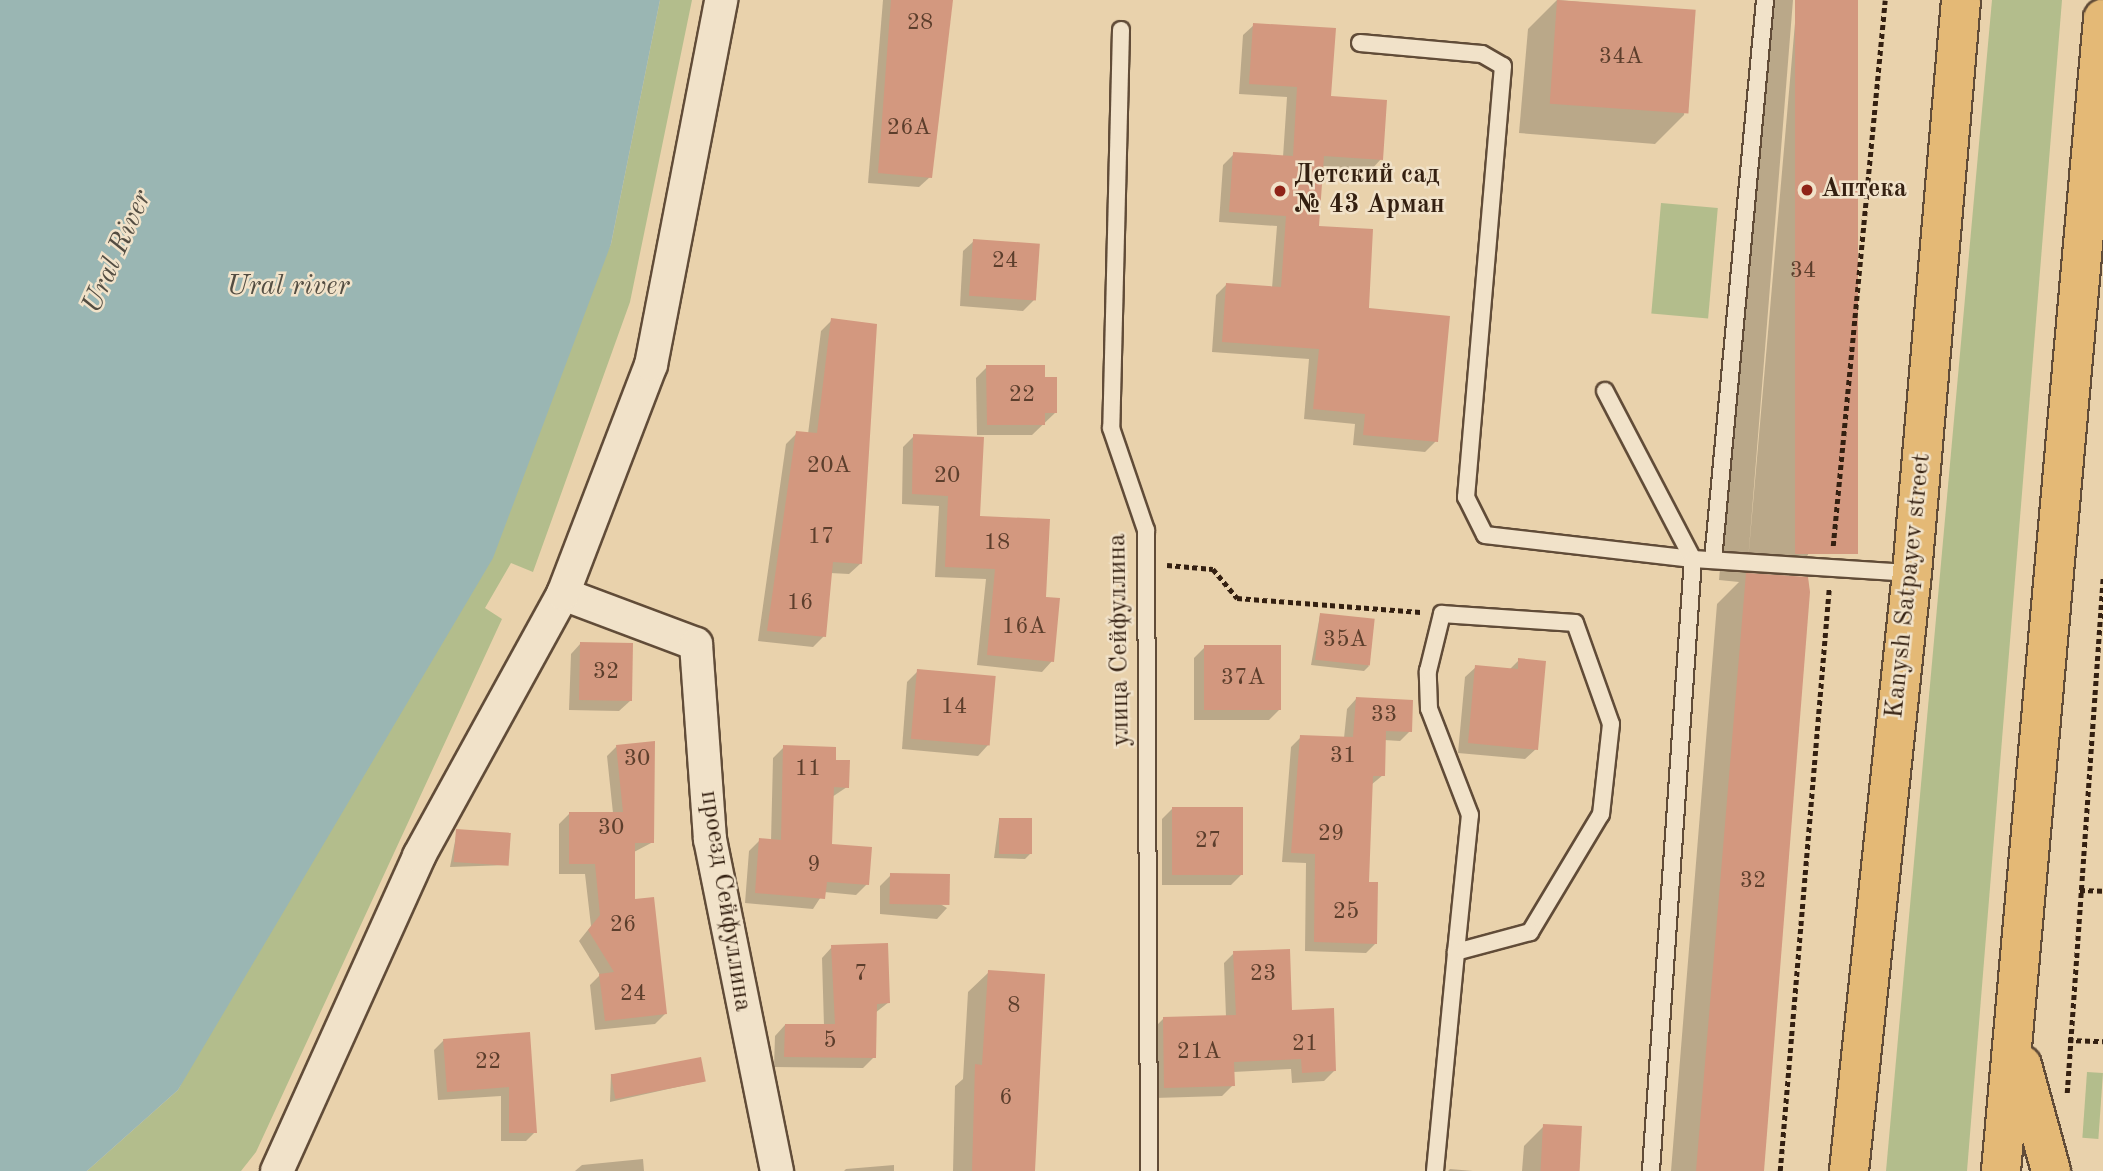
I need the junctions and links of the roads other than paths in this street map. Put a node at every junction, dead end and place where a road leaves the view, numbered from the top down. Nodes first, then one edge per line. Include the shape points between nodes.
1 (721, 0) edge
2 (1765, 0) edge
3 (1961, 0) edge
4 (2103, 19) edge
5 (1121, 30) dead end
6 (1360, 43) dead end
7 (1605, 391) dead end
8 (1693, 559) junction
9 (1713, 560) junction
10 (1912, 573) junction
11 (563, 594) junction
12 (1456, 952) junction
13 (2014, 1029) junction
14 (277, 1171) edge
15 (777, 1171) edge
16 (1149, 1171) edge
17 (1435, 1171) edge
18 (1651, 1171) edge
19 (1849, 1171) edge
20 (2001, 1171) edge
21 (2051, 1171) edge

1 - 11 street via 651,365
2 - 9 lane
3 - 10 main road, Kanysh Satpayev street
4 - 13 main road
5 - 16 lane, улица Сейфуллина via 1111,428 1146,530
6 - 8 lane via 1482,54 1503,66 1466,497 1485,535
7 - 8 lane
8 - 9 lane
8 - 18 lane
9 - 10 lane
10 - 19 main road, Kanysh Satpayev street
11 - 14 street via 419,856
11 - 15 street, проезд Сейфуллина via 696,644 710,839
12 - 12 lane via 1530,932 1601,814 1611,724 1574,623 1442,614 1428,671 1429,709 1470,815
12 - 17 lane
13 - 20 main road
13 - 21 main road

